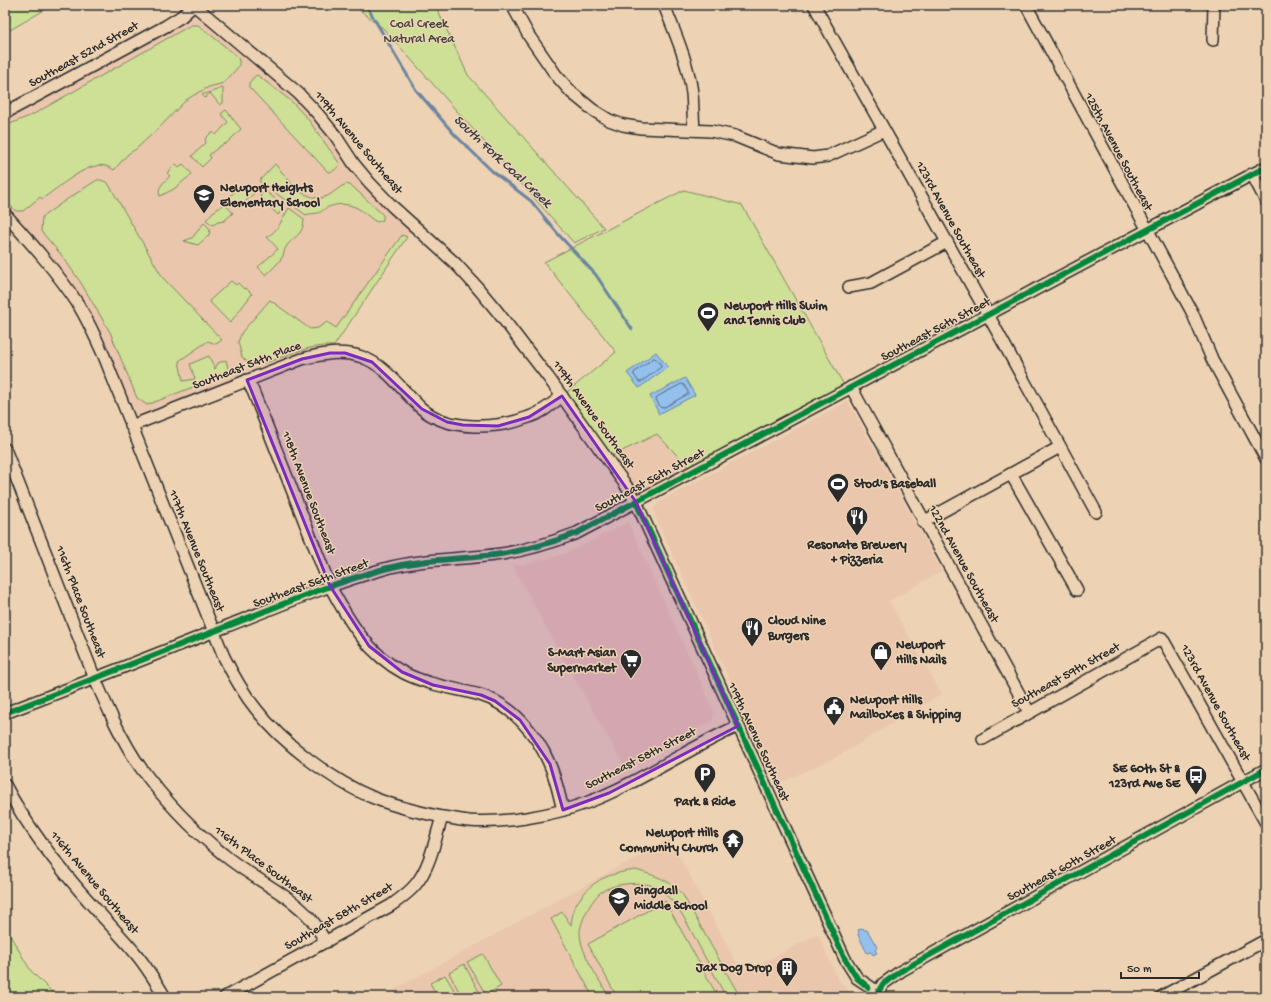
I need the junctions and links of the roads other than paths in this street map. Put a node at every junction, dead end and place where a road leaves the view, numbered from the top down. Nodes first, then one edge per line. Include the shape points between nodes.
1 (194, 5) edge
2 (512, 5) edge
3 (664, 5) edge
4 (814, 5) edge
5 (1026, 5) edge
6 (1214, 5) edge
7 (1213, 40) dead end
8 (5, 113) edge
9 (694, 130) junction
10 (884, 130) junction
11 (1266, 167) edge
12 (1252, 174) junction
13 (1266, 201) edge
14 (5, 214) edge
15 (1148, 230) junction
16 (947, 242) junction
17 (848, 287) dead end
18 (988, 315) junction
19 (247, 380) junction
20 (851, 387) junction
21 (562, 396) junction
22 (131, 426) junction
23 (1060, 447) junction
24 (5, 449) edge
25 (1266, 459) edge
26 (1011, 474) junction
27 (636, 502) junction
28 (1096, 512) dead end
29 (924, 522) junction
30 (330, 586) junction
31 (1077, 590) dead end
32 (213, 632) junction
33 (1162, 638) joint
34 (95, 679) junction
35 (1029, 712) junction
36 (5, 713) edge
37 (738, 726) junction
38 (983, 739) dead end
39 (1266, 769) edge
40 (1243, 782) junction
41 (5, 785) edge
42 (563, 810) junction
43 (442, 817) junction
44 (1266, 823) edge
45 (1266, 940) edge
46 (326, 942) junction
47 (877, 994) edge
48 (165, 997) edge
49 (225, 997) edge
50 (1161, 997) edge

1 - 8 street, Southeast 52nd Street via 166,26
1 - 21 street, 119th Avenue Southeast via 283,80 317,113 369,182 455,263 498,311
2 - 9 street via 529,36 556,75 572,93 593,110 608,120 623,125
3 - 9 street via 687,69 692,92
4 - 10 street, 123rd Avenue Southeast
5 - 15 street, 125th Avenue Southeast
6 - 7 street
9 - 10 street via 735,136 779,154 813,158 828,156
10 - 16 street, 123rd Avenue Southeast
11 - 12 street, Southeast 56th Street
12 - 13 street
12 - 15 street, Southeast 56th Street
14 - 22 street, 117th Avenue Southeast via 78,305 104,356
15 - 18 street, Southeast 56th Street
15 - 25 street, 125th Avenue Southeast via 1192,312 1212,359
16 - 17 street via 871,283
16 - 18 street, 123rd Avenue Southeast
18 - 20 street, Southeast 56th Street
18 - 23 street, 123rd Avenue Southeast
19 - 21 street, Southeast 54th Place via 302,359 330,353 345,353 372,362 387,373 422,409 433,416 447,422 480,426 498,426 529,417 541,412
19 - 22 street, Southeast 54th Place
19 - 30 street, 118th Avenue Southeast
20 - 27 street, Southeast 56th Street
20 - 29 street, 122nd Avenue Southeast
21 - 27 street, 119th Avenue Southeast
22 - 32 street, 117th Avenue Southeast
23 - 26 street
23 - 28 street, 123rd Avenue Southeast
24 - 34 street, 116th Place Southeast
26 - 29 street
26 - 31 street
27 - 30 street, Southeast 56th Street via 577,533 530,549 406,564
27 - 37 street, 119th Avenue Southeast
29 - 35 street, 122nd Avenue Southeast
30 - 32 street, Southeast 56th Street
30 - 42 street, 118th Avenue Southeast via 358,633 386,661 417,679 496,701 520,720 550,764
32 - 34 street, Southeast 56th Street
32 - 43 street, 117th Avenue Southeast via 239,685 256,710 306,757 351,787 374,798
33 - 35 street, Southeast 59th Street
33 - 40 street, 123rd Avenue Southeast
34 - 36 street, Southeast 56th Street
34 - 46 street, 116th Place Southeast via 108,709 137,761 166,800 194,830 224,856 296,905 312,920
35 - 38 street, Southeast 59th Street
37 - 42 street, Southeast 58th Street via 609,793
37 - 47 street, 119th Avenue Southeast via 848,964 857,978
39 - 40 street, Southeast 60th Street
40 - 44 street, 123rd Avenue Southeast
40 - 47 street, Southeast 60th Street via 901,970 883,984
41 - 48 street, 116th Avenue Southeast via 47,850 136,954
42 - 43 street, Southeast 58th Street via 497,821
43 - 46 street, Southeast 58th Street via 426,869 411,889 390,906
45 - 50 street
46 - 49 street, Southeast 58th Street

